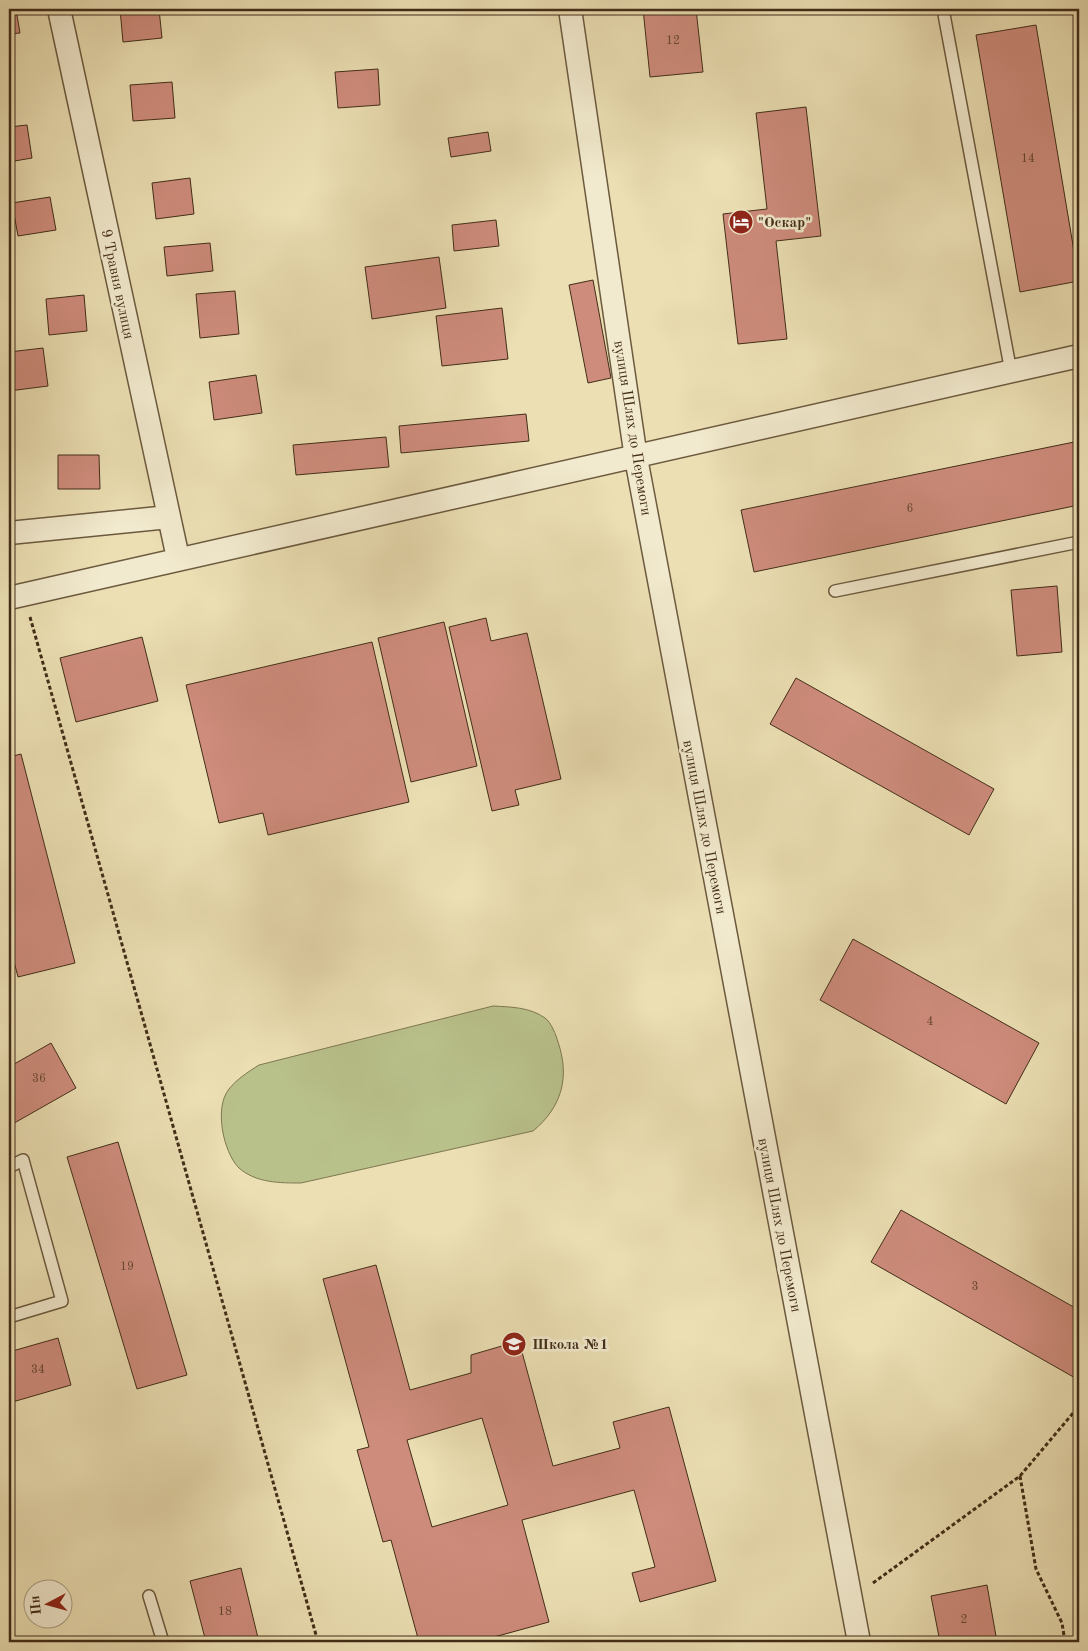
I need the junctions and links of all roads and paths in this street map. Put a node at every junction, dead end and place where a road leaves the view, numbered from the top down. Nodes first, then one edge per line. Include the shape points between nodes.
1 (59, 9) edge
2 (570, 9) edge
3 (943, 9) edge
4 (1079, 356) edge
5 (1011, 372) junction
6 (636, 458) junction
7 (169, 516) junction
8 (9, 533) edge
9 (1079, 542) edge
10 (178, 558) junction
11 (834, 591) dead end
12 (16, 597) edge
13 (9, 1167) edge
14 (9, 1317) edge
15 (1079, 1406) edge
16 (1020, 1476) junction
17 (149, 1596) dead end
18 (850, 1600) junction
19 (163, 1642) edge
20 (318, 1642) edge
21 (858, 1642) edge
22 (1065, 1642) edge

1 - 7 street, 9 Травня вулиця
2 - 6 street, вулиця Шлях до Перемоги
3 - 5 lane
4 - 5 street
5 - 6 street
6 - 10 street
6 - 18 street, вулиця Шлях до Перемоги
7 - 8 street
7 - 10 street, 9 Травня вулиця
9 - 11 lane
10 - 12 street
12 - 20 path
13 - 14 lane via 23,1160 62,1301
15 - 16 path
16 - 18 path
16 - 22 path via 1036,1569 1062,1623
17 - 19 lane
18 - 21 street, вулиця Шлях до Перемоги

